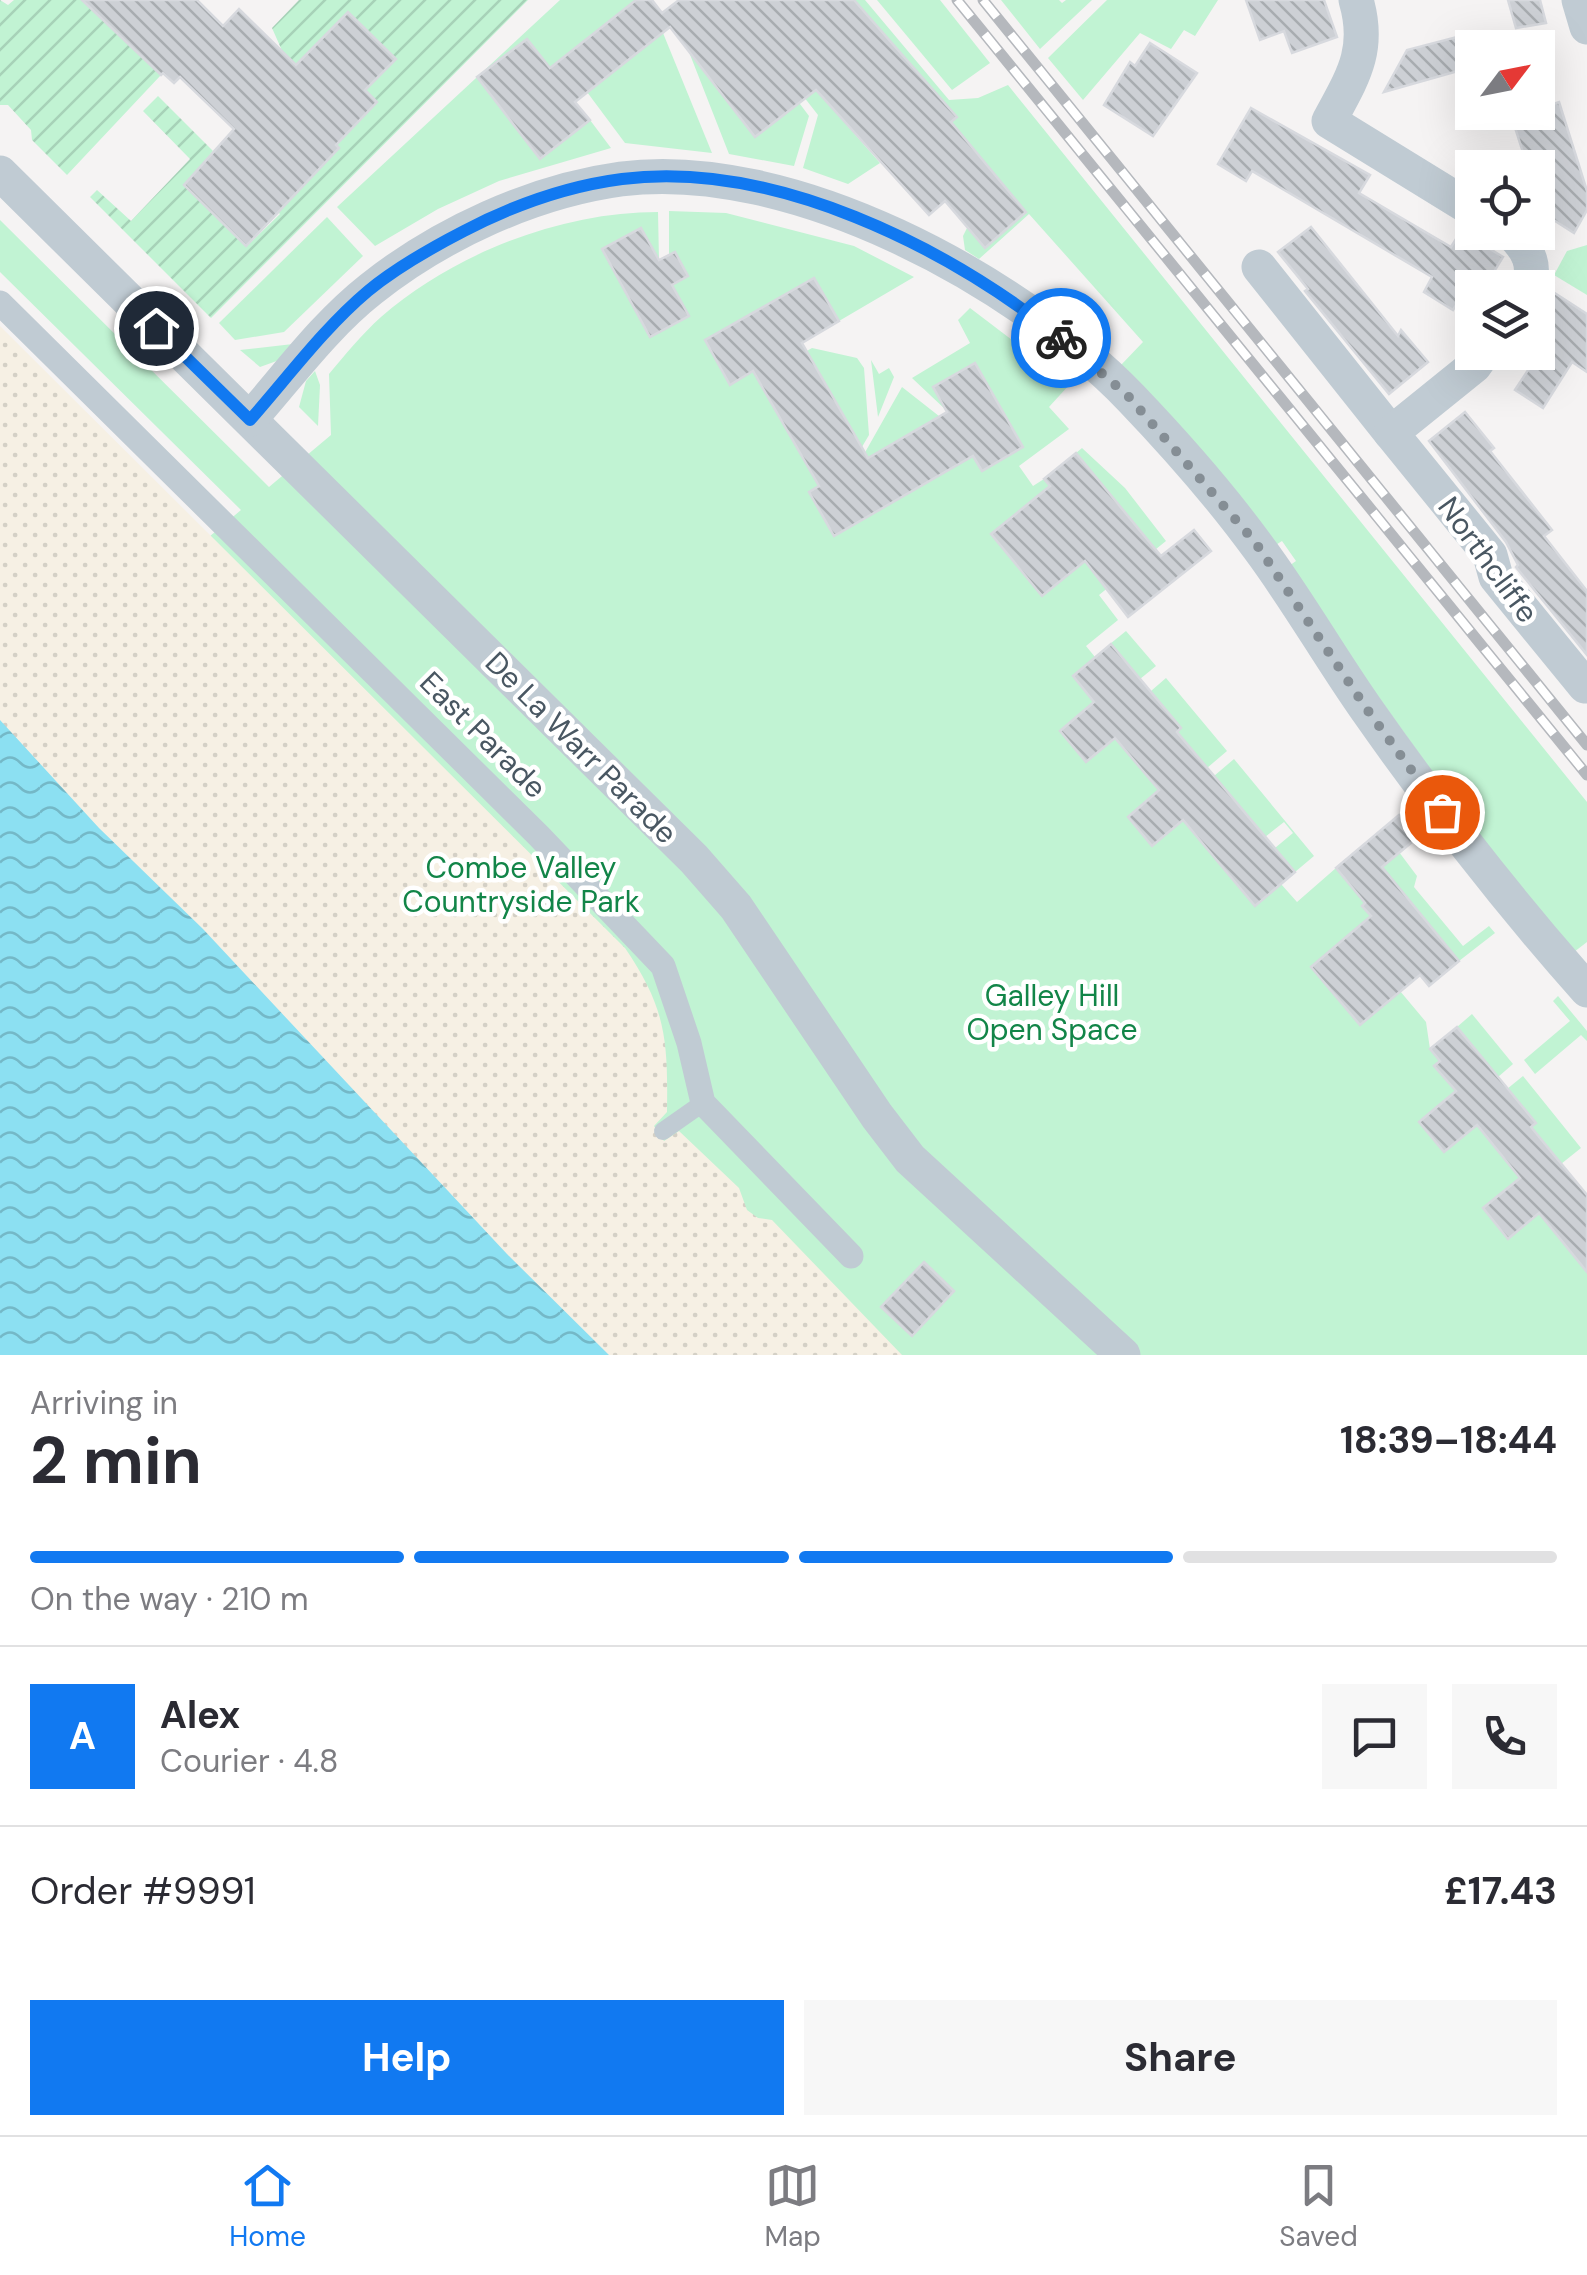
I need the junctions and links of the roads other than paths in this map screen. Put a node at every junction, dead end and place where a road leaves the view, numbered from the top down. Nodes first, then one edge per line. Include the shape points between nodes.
1 (1356, 0) edge
2 (1578, 0) edge
3 (1587, 27) edge
4 (0, 173) edge
5 (1455, 199) edge
6 (1259, 266) dead end
7 (0, 303) edge
8 (1469, 370) edge
9 (250, 420) junction
10 (1391, 433) junction
11 (1585, 686) edge
12 (1587, 990) edge
13 (703, 1104) junction
14 (663, 1131) dead end
15 (851, 1256) dead end
16 (1123, 1355) edge

1 - 5 street via 1362,48 1329,121
2 - 3 street
4 - 9 street, De La Warr Parade
6 - 10 street, Northcliffe
7 - 13 street, East Parade via 663,966
8 - 10 street
9 - 12 street via 368,291 434,246 516,207 621,179 677,177 802,198 865,223 984,284 1058,334 1128,396 1255,542 1419,781
9 - 16 street, De La Warr Parade via 694,860 736,907 910,1158
10 - 11 street, Northcliffe
13 - 14 lane
13 - 15 street

